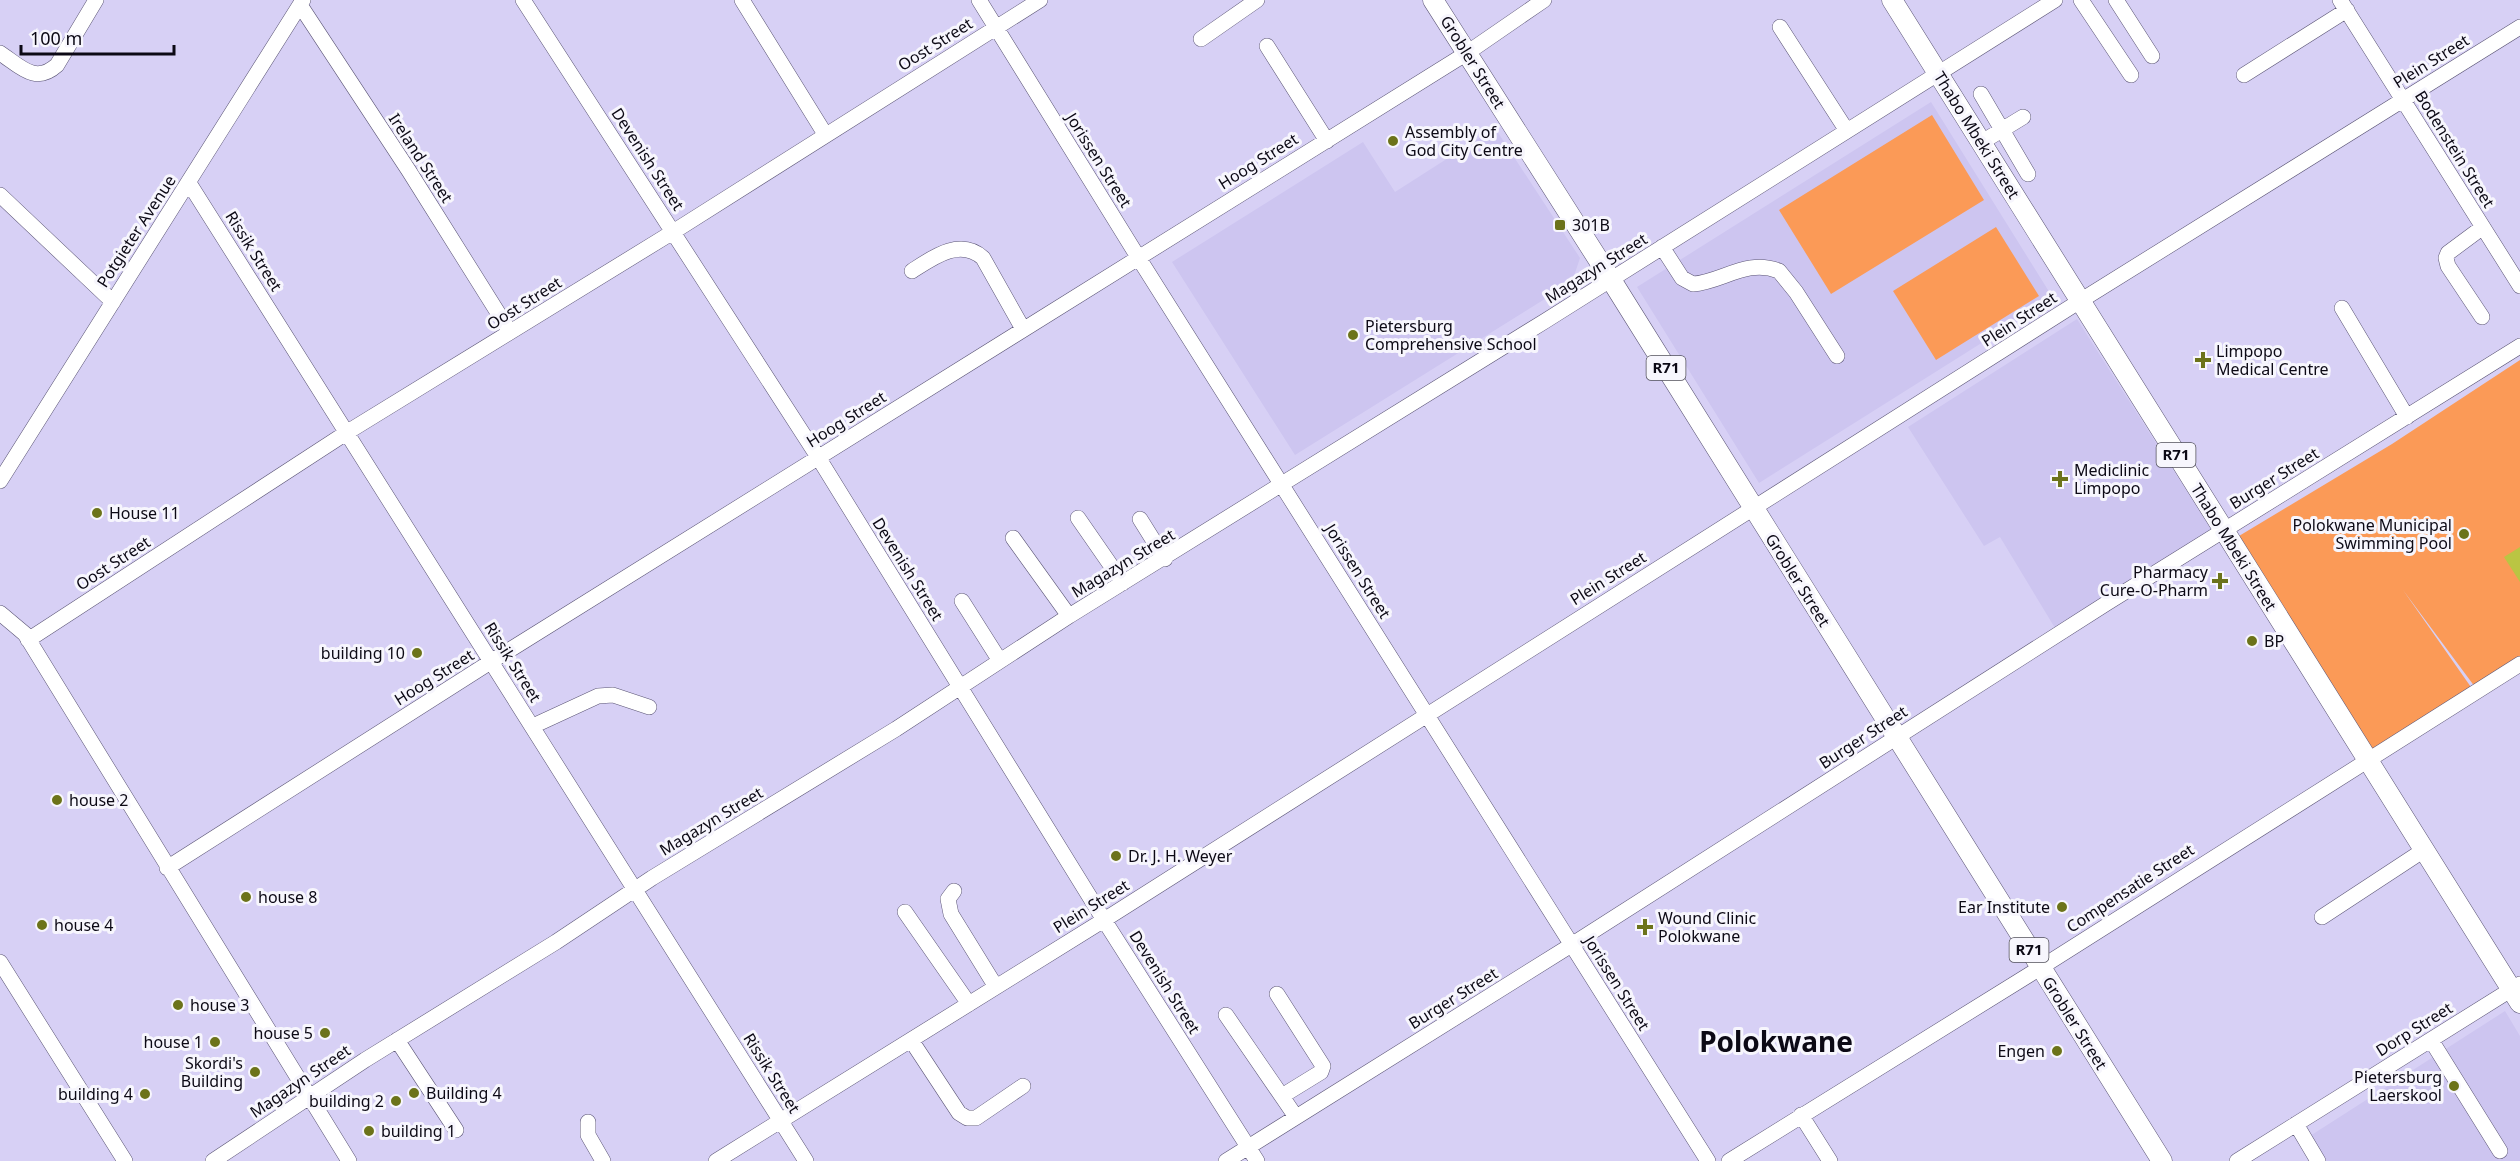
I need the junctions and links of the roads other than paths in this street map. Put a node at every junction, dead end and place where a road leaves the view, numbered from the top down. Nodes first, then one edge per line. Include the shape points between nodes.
1 (96, 0) edge
2 (524, 0) edge
3 (742, 0) edge
4 (979, 0) edge
5 (1040, 0) edge
6 (1257, 0) edge
7 (1433, 0) edge
8 (1544, 0) edge
9 (1892, 0) edge
10 (2055, 0) edge
11 (2081, 0) edge
12 (2116, 0) edge
13 (302, 3) edge
14 (2344, 5) edge
15 (996, 27) junction
16 (1779, 27) dead end
17 (2520, 27) edge
18 (1201, 39) dead end
19 (1267, 46) dead end
20 (0, 53) edge
21 (1467, 53) junction
22 (2152, 56) dead end
23 (1938, 73) junction
24 (2131, 75) dead end
25 (2244, 75) dead end
26 (1981, 93) dead end
27 (2403, 100) junction
28 (2023, 117) dead end
29 (2003, 130) junction
30 (1847, 131) junction
31 (825, 134) junction
32 (1326, 141) junction
33 (1982, 142) junction
34 (2028, 174) dead end
35 (189, 183) junction
36 (0, 195) edge
37 (2483, 226) junction
38 (673, 232) junction
39 (1662, 247) junction
40 (1138, 257) junction
41 (912, 271) dead end
42 (1610, 278) junction
43 (2520, 286) edge
44 (113, 302) junction
45 (2080, 302) junction
46 (2342, 308) dead end
47 (2482, 317) dead end
48 (1023, 329) junction
49 (510, 332) junction
50 (2520, 346) edge
51 (1837, 356) dead end
52 (2407, 417) junction
53 (346, 434) junction
54 (818, 457) junction
55 (1, 476) edge
56 (1283, 485) junction
57 (1753, 508) junction
58 (1078, 518) dead end
59 (1140, 519) dead end
60 (2224, 531) junction
61 (1013, 538) dead end
62 (1165, 559) junction
63 (1123, 584) junction
64 (962, 602) dead end
65 (0, 613) edge
66 (1069, 616) junction
67 (28, 640) junction
68 (1000, 661) junction
69 (492, 662) junction
70 (2518, 669) edge
71 (959, 686) junction
72 (649, 707) dead end
73 (1425, 715) junction
74 (533, 726) junction
75 (1897, 737) junction
76 (2367, 759) junction
77 (2424, 850) junction
78 (167, 868) junction
79 (635, 890) junction
80 (954, 891) dead end
81 (905, 912) dead end
82 (2322, 917) dead end
83 (1104, 920) junction
84 (1571, 945) junction
85 (0, 962) edge
86 (2040, 968) junction
87 (996, 987) junction
88 (2517, 992) edge
89 (1277, 994) dead end
90 (969, 1004) junction
91 (1226, 1015) dead end
92 (397, 1040) junction
93 (2431, 1040) junction
94 (911, 1041) junction
95 (1023, 1086) dead end
96 (1282, 1096) junction
97 (308, 1097) junction
98 (1801, 1115) junction
99 (1296, 1118) junction
100 (781, 1121) junction
101 (588, 1122) dead end
102 (2295, 1124) junction
103 (456, 1130) dead end
104 (1248, 1147) junction
105 (2500, 1151) dead end
106 (125, 1161) edge
107 (213, 1161) edge
108 (349, 1161) edge
109 (603, 1161) edge
110 (716, 1161) edge
111 (806, 1161) edge
112 (1226, 1161) edge
113 (1257, 1161) edge
114 (1708, 1161) edge
115 (1729, 1161) edge
116 (1830, 1161) edge
117 (2162, 1161) edge
118 (2237, 1161) edge
119 (2318, 1161) edge

1 - 20 street via 57,65 43,75 32,74
2 - 38 street, Devenish Street
3 - 31 street
4 - 15 street, Jorissen Street
5 - 15 street, Oost Street
6 - 18 street
7 - 21 main road, Grobler Street / R71
8 - 21 street, Hoog Street
9 - 23 main road, Thabo Mbeki Street / R71
10 - 23 street, Magazyn Street
11 - 24 street
12 - 22 street
13 - 35 street, Potgieter Avenue
13 - 49 street, Ireland Street
14 - 25 street
14 - 27 street, Bodenstein Street
15 - 31 street, Oost Street
15 - 40 street, Jorissen Street
16 - 30 street
17 - 27 street, Plein Street
19 - 32 street
21 - 32 street, Hoog Street
21 - 42 main road, Grobler Street / R71
23 - 30 street, Magazyn Street
23 - 33 main road, Thabo Mbeki Street / R71
26 - 29 street
27 - 37 street, Bodenstein Street
27 - 45 street, Plein Street
28 - 29 street
29 - 33 street
29 - 34 street
30 - 39 street, Magazyn Street
31 - 38 street, Oost Street
32 - 40 street, Hoog Street
33 - 45 main road, Thabo Mbeki Street / R71
35 - 44 street, Potgieter Avenue
35 - 53 street, Rissik Street
36 - 44 street
37 - 43 street, Bodenstein Street
37 - 47 street via 2446,258
38 - 49 street, Oost Street
38 - 54 street, Devenish Street
39 - 42 street, Magazyn Street
39 - 51 street via 1682,278 1693,284 1739,270 1779,271
40 - 48 street, Hoog Street
40 - 56 street, Jorissen Street
41 - 48 street via 948,249 978,253
42 - 56 street, Magazyn Street
42 - 57 main road, Grobler Street / R71
44 - 55 street, Potgieter Avenue
45 - 57 street, Plein Street
45 - 60 main road, Thabo Mbeki Street / R71
46 - 52 street
48 - 54 street, Hoog Street
49 - 53 street, Oost Street
50 - 52 street, Burger Street
52 - 60 street, Burger Street
53 - 67 street, Oost Street
53 - 69 street, Rissik Street
54 - 69 street, Hoog Street
54 - 71 street, Devenish Street
56 - 62 street, Magazyn Street
56 - 73 street, Jorissen Street
57 - 73 street, Plein Street
57 - 75 main road, Grobler Street / R71
58 - 63 street
59 - 62 street
60 - 75 street, Burger Street
60 - 76 main road, Thabo Mbeki Street / R71
61 - 66 street
62 - 63 street, Magazyn Street
63 - 66 street, Magazyn Street
64 - 68 street
65 - 67 street
66 - 68 street, Magazyn Street
67 - 78 street
68 - 71 street, Magazyn Street
69 - 74 street, Rissik Street
69 - 78 street, Hoog Street
70 - 76 street, Compensatie Street
71 - 79 street, Magazyn Street
71 - 83 street, Devenish Street
72 - 74 street via 613,695 598,696
73 - 83 street, Plein Street
73 - 84 street, Jorissen Street
74 - 79 street, Rissik Street
75 - 84 street, Burger Street
75 - 86 main road, Grobler Street / R71
76 - 77 main road, Thabo Mbeki Street / R71
76 - 86 street, Compensatie Street
77 - 82 street
77 - 88 main road, Thabo Mbeki Street / R71
78 - 97 street
79 - 92 street, Magazyn Street
79 - 100 street, Rissik Street
80 - 87 street via 948,899 951,914
81 - 90 street
83 - 87 street, Plein Street
83 - 104 street, Devenish Street
84 - 99 street, Burger Street
84 - 114 street, Jorissen Street
85 - 106 street
86 - 98 street, Compensatie Street
86 - 117 main road, Grobler Street / R71
87 - 90 street, Plein Street
88 - 93 street, Dorp Street
89 - 96 street via 1317,1053 1323,1069
90 - 94 street, Plein Street
91 - 96 street
92 - 97 street, Magazyn Street
92 - 103 street
93 - 102 street, Dorp Street
93 - 105 street
94 - 95 street via 959,1113 967,1118 976,1118
94 - 100 street, Plein Street
96 - 99 street
97 - 107 street, Magazyn Street
97 - 108 street
98 - 115 street, Compensatie Street
98 - 116 street
99 - 104 street, Burger Street
100 - 110 street, Plein Street
100 - 111 street, Rissik Street
101 - 109 street via 588,1135
102 - 118 street, Dorp Street
102 - 119 street
104 - 112 street, Burger Street
104 - 113 street, Devenish Street

